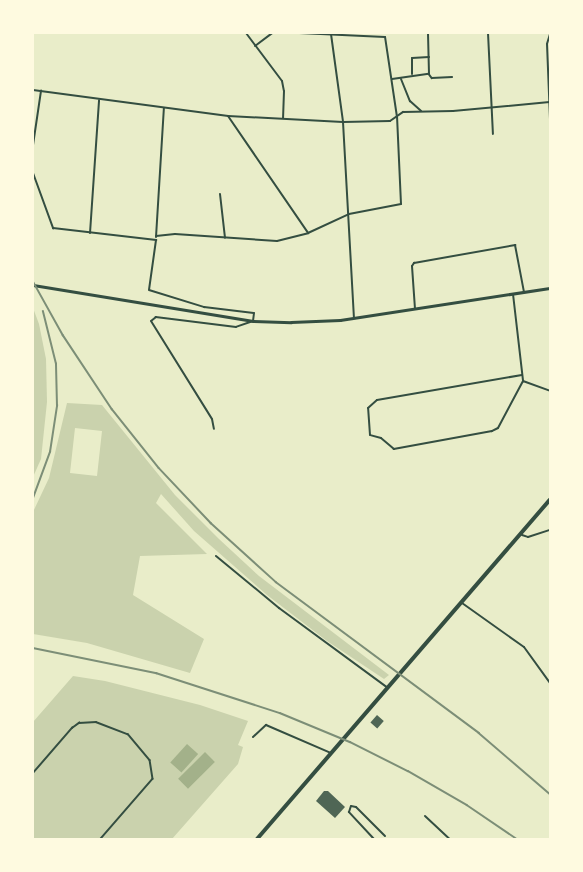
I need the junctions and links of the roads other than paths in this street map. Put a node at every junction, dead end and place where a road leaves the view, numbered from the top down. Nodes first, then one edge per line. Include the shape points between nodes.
1 (246, 33) edge
2 (272, 33) edge
3 (299, 33) edge
4 (428, 33) edge
5 (488, 33) edge
6 (331, 34) edge
7 (550, 34) edge
8 (255, 46) junction
9 (429, 57) junction
10 (412, 74) junction
11 (429, 74) junction
12 (452, 77) dead end
13 (401, 78) junction
14 (392, 79) junction
15 (33, 90) edge
16 (41, 92) junction
17 (99, 100) junction
18 (550, 102) edge
19 (164, 108) junction
20 (491, 108) junction
21 (421, 111) junction
22 (228, 116) junction
23 (397, 117) junction
24 (283, 118) junction
25 (550, 119) edge
26 (344, 122) junction
27 (493, 134) dead end
28 (33, 145) edge
29 (33, 173) edge
30 (220, 194) dead end
31 (349, 214) junction
32 (308, 232) junction
33 (90, 234) junction
34 (156, 238) junction
35 (225, 238) junction
36 (33, 285) edge
37 (550, 288) edge
38 (524, 292) junction
39 (513, 294) junction
40 (415, 309) junction
41 (354, 318) junction
42 (253, 321) junction
43 (522, 375) junction
44 (523, 381) junction
45 (550, 391) edge
46 (214, 429) dead end
47 (550, 500) edge
48 (550, 530) edge
49 (522, 535) junction
50 (216, 556) dead end
51 (462, 603) junction
52 (550, 683) edge
53 (388, 688) junction
54 (254, 736) dead end
55 (331, 753) junction
56 (33, 773) edge
57 (425, 816) dead end
58 (385, 836) dead end
59 (101, 839) edge
60 (257, 839) edge
61 (374, 839) edge
62 (450, 839) edge

1 - 8 street
2 - 8 street
3 - 6 street
4 - 9 street
5 - 20 street
6 - 14 street via 385,37
6 - 26 street
7 - 18 street
8 - 24 street via 282,81
9 - 10 street via 412,58
9 - 11 street
10 - 11 street
10 - 13 street
11 - 12 lane via 432,78
13 - 14 street
13 - 21 street via 410,101
14 - 23 street
15 - 16 street
16 - 17 street
16 - 28 street
17 - 19 street
17 - 33 street
18 - 20 street
18 - 25 street
19 - 22 street
19 - 34 street
20 - 21 street
20 - 27 street
21 - 23 street via 403,112
22 - 24 street
22 - 32 street
23 - 26 street via 390,121
23 - 31 street via 401,204
24 - 26 street
26 - 31 street
29 - 33 street via 53,228
30 - 35 street
31 - 32 street
31 - 41 street
32 - 35 street via 277,241
33 - 34 street
34 - 35 street via 176,234
34 - 42 street via 149,290 204,307 254,313
36 - 42 street
37 - 38 street
38 - 39 street
38 - 40 street via 515,245 414,263
39 - 40 street
39 - 43 street
40 - 41 street
41 - 42 street
42 - 46 street via 236,327 156,317 151,321 212,419
43 - 44 street
43 - 44 street via 372,402 368,408 370,435 394,448 498,428
44 - 45 street
47 - 49 main road
48 - 49 street via 528,537
49 - 51 main road
50 - 53 street
51 - 52 street via 524,647
51 - 53 main road
53 - 55 main road
54 - 55 street via 266,725
55 - 60 main road
56 - 59 lane via 79,723 96,722 128,734 150,760 153,779
57 - 62 street
58 - 61 street via 351,806 349,812

